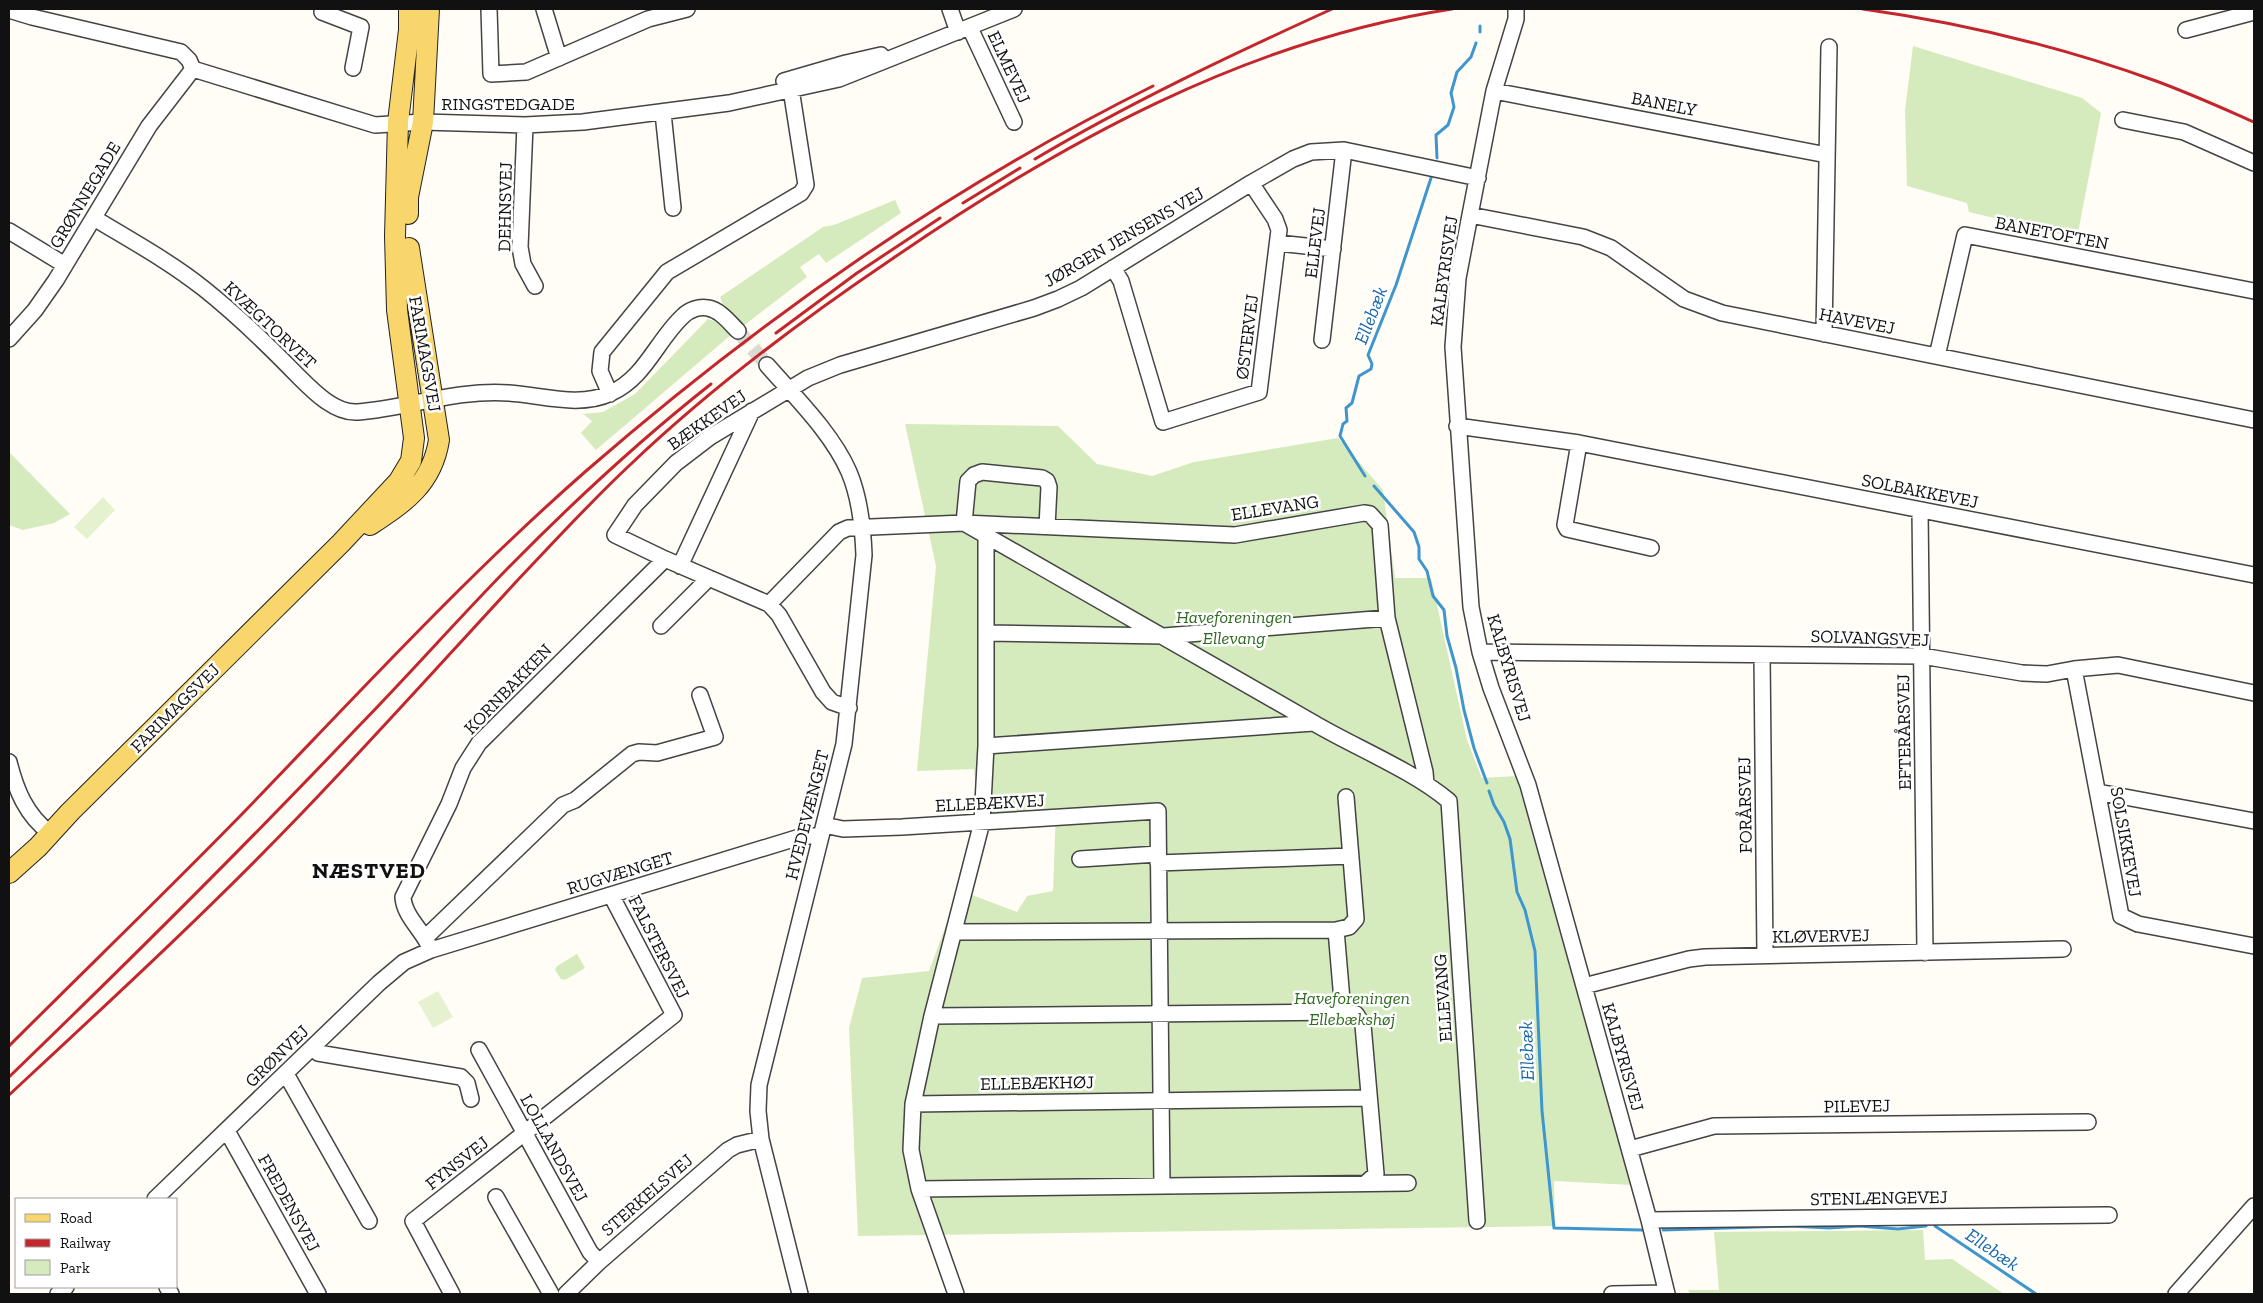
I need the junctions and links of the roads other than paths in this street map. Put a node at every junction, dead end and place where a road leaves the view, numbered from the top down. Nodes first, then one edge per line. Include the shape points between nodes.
1 (323, 9) edge
2 (409, 9) edge
3 (429, 9) edge
4 (489, 9) edge
5 (544, 9) edge
6 (687, 9) edge
7 (950, 9) edge
8 (1014, 9) edge
9 (1516, 9) edge
10 (9, 10) edge
11 (2254, 12) edge
12 (964, 30) junction
13 (2186, 30) dead end
14 (919, 47) junction
15 (1829, 47) dead end
16 (559, 58) junction
17 (353, 68) dead end
18 (193, 70) junction
19 (791, 89) junction
20 (1494, 91) junction
21 (697, 107) junction
22 (663, 113) junction
23 (2123, 120) dead end
24 (398, 122) junction
25 (423, 122) junction
26 (1014, 122) dead end
27 (525, 125) junction
28 (1344, 150) junction
29 (1827, 155) junction
30 (2254, 163) edge
31 (1478, 178) junction
32 (1251, 183) junction
33 (673, 208) dead end
34 (1470, 214) junction
35 (94, 218) junction
36 (9, 231) edge
37 (1278, 243) junction
38 (1334, 249) junction
39 (65, 264) junction
40 (1113, 268) junction
41 (398, 273) junction
42 (535, 286) dead end
43 (2254, 291) edge
44 (738, 331) tunnel mouth
45 (1824, 334) junction
46 (9, 339) edge
47 (1322, 340) dead end
48 (1937, 356) junction
49 (767, 365) tunnel mouth
50 (788, 389) junction
51 (610, 394) junction
52 (434, 400) junction
53 (409, 403) junction
54 (752, 411) junction
55 (2254, 420) edge
56 (1457, 426) junction
57 (1579, 443) junction
58 (1920, 510) junction
59 (388, 512) junction
60 (964, 523) junction
61 (863, 526) junction
62 (1047, 527) junction
63 (986, 535) junction
64 (341, 544) junction
65 (1651, 548) dead end
66 (665, 559) junction
67 (680, 566) junction
68 (2254, 574) edge
69 (709, 578) junction
70 (769, 604) junction
71 (1387, 618) junction
72 (661, 626) dead end
73 (986, 633) junction
74 (1164, 636) junction
75 (1480, 652) junction
76 (1762, 655) junction
77 (1922, 656) junction
78 (2074, 669) junction
79 (2254, 693) edge
80 (700, 696) dead end
81 (849, 708) junction
82 (1314, 723) junction
83 (986, 746) junction
84 (9, 762) edge
85 (1426, 784) junction
86 (2098, 792) junction
87 (1346, 797) dead end
88 (2254, 821) edge
89 (982, 822) junction
90 (822, 831) junction
91 (50, 833) junction
92 (1351, 856) junction
93 (1158, 858) junction
94 (1080, 859) dead end
95 (9, 873) edge
96 (611, 895) junction
97 (1336, 930) junction
98 (1159, 931) junction
99 (954, 932) junction
100 (428, 944) junction
101 (2254, 946) edge
102 (2062, 948) dead end
103 (1925, 953) junction
104 (1765, 955) junction
105 (1584, 986) junction
106 (1343, 1012) junction
107 (1160, 1015) junction
108 (674, 1016) joint
109 (932, 1016) junction
110 (313, 1047) junction
111 (479, 1050) dead end
112 (286, 1074) junction
113 (1369, 1098) junction
114 (471, 1099) dead end
115 (1161, 1100) junction
116 (913, 1104) junction
117 (2088, 1122) dead end
118 (227, 1131) junction
119 (525, 1134) junction
120 (761, 1139) junction
121 (1630, 1149) junction
122 (1366, 1183) junction
123 (1408, 1183) dead end
124 (1162, 1186) junction
125 (919, 1189) junction
126 (496, 1196) dead end
127 (157, 1198) edge
128 (2254, 1206) edge
129 (2109, 1215) dead end
130 (1650, 1220) junction
131 (369, 1221) dead end
132 (1477, 1221) dead end
133 (599, 1262) junction
134 (318, 1294) edge
135 (452, 1294) edge
136 (551, 1294) edge
137 (566, 1294) edge
138 (800, 1294) edge
139 (956, 1294) edge
140 (1612, 1294) edge
141 (1667, 1294) edge
142 (2176, 1294) edge

1 - 17 street via 322,12 361,27
2 - 24 main road, FARIMAGSVEJ
3 - 25 main road, FARIMAGSVEJ
4 - 16 street, RINGSTEDGADE via 491,74 526,72
5 - 16 street
6 - 16 street, RINGSTEDGADE via 648,19
7 - 12 street, ELMEVEJ
8 - 12 street, RINGSTEDGADE
9 - 20 street, KALBYRISVEJ via 1516,19
10 - 18 street via 181,52
11 - 13 street
12 - 14 street, RINGSTEDGADE
12 - 26 street, ELMEVEJ
14 - 19 street, RINGSTEDGADE via 850,75
14 - 21 street via 846,63
15 - 29 street
18 - 24 street, RINGSTEDGADE via 375,125
18 - 35 street, GRØNNEGADE via 149,126
19 - 21 street, RINGSTEDGADE
19 - 51 street via 806,185 801,193 667,272 602,352 600,371
20 - 29 street, BANELY
20 - 31 street, KALBYRISVEJ
21 - 22 street, RINGSTEDGADE
22 - 27 street, RINGSTEDGADE
22 - 33 street
23 - 30 street via 2184,132
24 - 25 street, RINGSTEDGADE
24 - 41 main road, FARIMAGSVEJ via 395,236
25 - 27 street, RINGSTEDGADE
25 - 52 main road, FARIMAGSVEJ via 408,197 408,235 412,279
27 - 42 street, DEHNSVEJ via 520,247
28 - 31 street, JØRGEN JENSENS VEJ
28 - 32 street, JØRGEN JENSENS VEJ via 1311,152
28 - 38 street, ELLEVEJ
29 - 45 street
31 - 34 street, KALBYRISVEJ
32 - 37 street, ØSTERVEJ via 1275,219 1279,230
32 - 40 street, JØRGEN JENSENS VEJ
34 - 45 street, HAVEVEJ via 1583,237 1611,248 1684,299 1722,313
34 - 56 street, KALBYRISVEJ via 1458,278 1453,347
35 - 39 street, GRØNNEGADE
35 - 53 street, KVÆGTORVET via 201,286 330,403 353,413
36 - 39 street
37 - 38 street
37 - 40 street, ØSTERVEJ via 1259,392 1164,422 1121,281
38 - 47 street, ELLEVEJ
39 - 46 street, GRØNNEGADE via 35,310
40 - 50 street, JØRGEN JENSENS VEJ via 1080,288 1034,308 840,364
41 - 52 main road via 415,379 423,392
41 - 53 main road, FARIMAGSVEJ via 397,310
43 - 48 street, BANETOFTEN via 1965,235
44 - 51 street via 721,314 708,308 695,308 684,315 639,373
45 - 48 street, HAVEVEJ
48 - 55 street, HAVEVEJ
49 - 50 street, HVEDEVÆNGET
50 - 54 street, BÆKKEVEJ
50 - 61 street, HVEDEVÆNGET via 834,445 857,498
51 - 52 street via 588,399 550,399 509,392 478,392
52 - 53 street, KVÆGTORVET
52 - 59 main road, FARIMAGSVEJ via 439,440 436,459 414,491
53 - 59 main road via 421,415 424,424 425,452 415,474
53 - 64 main road, FARIMAGSVEJ via 414,438 410,461 399,481
54 - 66 street, BÆKKEVEJ via 710,436 676,463 635,505 615,535
54 - 67 street
56 - 57 street, SOLBAKKEVEJ
56 - 75 street, KALBYRISVEJ via 1471,607
57 - 58 street, SOLBAKKEVEJ
57 - 65 street via 1565,524 1567,529
58 - 68 street, SOLBAKKEVEJ
58 - 77 street, EFTERÅRSVEJ
59 - 64 main road, FARIMAGSVEJ
60 - 61 street, ELLEVANG
60 - 62 street, ELLEVANG
60 - 62 street via 968,481 982,472 1047,481
60 - 63 street, ELLEVANG
61 - 70 street, ELLEVANG via 838,532
61 - 81 street, HVEDEVÆNGET via 864,555
62 - 71 street, ELLEVANG via 1236,535 1370,514 1380,525
63 - 73 street
63 - 74 street, ELLEVANG
64 - 91 main road, FARIMAGSVEJ
66 - 67 street
66 - 100 street, KORNBAKKEN via 480,743 464,768 402,897 404,908
67 - 69 street
69 - 70 street
69 - 72 street
70 - 81 street via 779,615 823,692 832,702
71 - 74 street, ELLEVANG
71 - 85 street, ELLEVANG
73 - 74 street, ELLEVANG
73 - 83 street
74 - 82 street, ELLEVANG
75 - 76 street, SOLVANGSVEJ
75 - 105 street, KALBYRISVEJ via 1528,785
76 - 77 street, SOLVANGSVEJ
76 - 104 street, FORÅRSVEJ
77 - 78 street, SOLVANGSVEJ via 2022,673 2047,674
77 - 103 street, EFTERÅRSVEJ
78 - 79 street, SOLVANGSVEJ via 2118,665
78 - 86 street, SOLSIKKEVEJ
80 - 100 street via 715,737 657,753 632,754 575,800 563,804
81 - 90 street, HVEDEVÆNGET via 844,744
82 - 83 street
82 - 85 street, ELLEVANG
83 - 89 street
84 - 91 street via 28,812
85 - 132 street, ELLEVANG via 1449,801
86 - 88 street
86 - 101 street, SOLSIKKEVEJ via 2121,916 2138,924
87 - 92 street
89 - 90 street, ELLEBÆKVEJ
89 - 93 street, ELLEBÆKVEJ via 1158,811
89 - 99 street
90 - 96 street, RUGVÆNGET
90 - 120 street, HVEDEVÆNGET via 759,1085
91 - 95 main road, FARIMAGSVEJ
92 - 93 street
92 - 97 street via 1356,919 1349,927
93 - 94 street
93 - 98 street
96 - 100 street, RUGVÆNGET
96 - 108 street, FALSTERSVEJ
97 - 98 street
97 - 106 street
98 - 99 street
98 - 107 street
99 - 109 street
100 - 110 street, GRØNVEJ via 379,983
102 - 103 street, KLØVERVEJ
103 - 104 street, KLØVERVEJ
104 - 105 street, KLØVERVEJ via 1689,959
105 - 121 street, KALBYRISVEJ
106 - 107 street
106 - 113 street via 1356,1014 1363,1025
107 - 109 street
107 - 115 street
108 - 119 street, FYNSVEJ
109 - 116 street
110 - 112 street, GRØNVEJ
110 - 114 street via 318,1053 461,1076 467,1083
111 - 119 street, LOLLANDSVEJ
112 - 118 street, GRØNVEJ
112 - 131 street
113 - 115 street, ELLEBÆKHØJ
113 - 122 street via 1376,1174
115 - 116 street, ELLEBÆKHØJ
115 - 124 street
116 - 125 street via 911,1150
117 - 121 street, PILEVEJ via 1714,1126
118 - 127 street, GRØNVEJ
118 - 134 street, FREDENSVEJ
119 - 133 street, LOLLANDSVEJ via 590,1252
119 - 135 street, FYNSVEJ via 413,1221
120 - 133 street, STERKELSVEJ via 728,1150
120 - 138 street, HVEDEVÆNGET
121 - 130 street, KALBYRISVEJ
122 - 123 street
122 - 124 street
124 - 125 street
125 - 139 street
126 - 136 street
128 - 142 street
129 - 130 street, STENLÆNGEVEJ
130 - 141 street, KALBYRISVEJ
133 - 137 street, STERKELSVEJ
140 - 141 street

